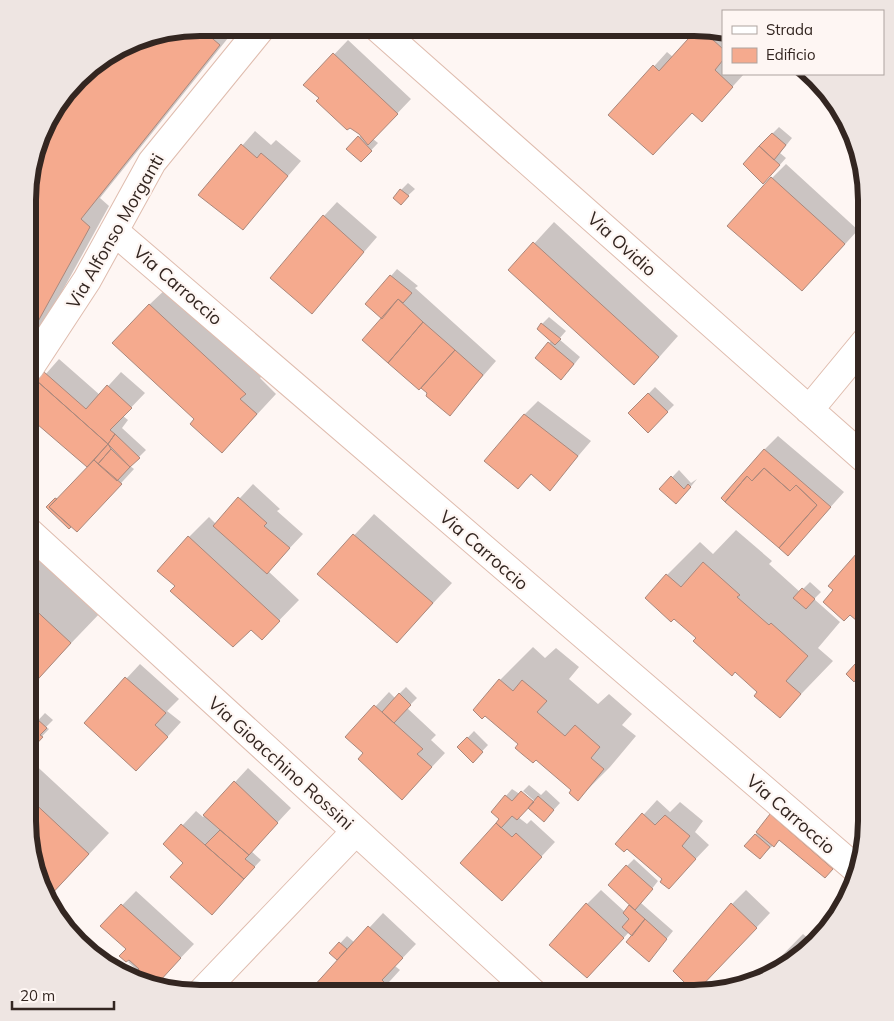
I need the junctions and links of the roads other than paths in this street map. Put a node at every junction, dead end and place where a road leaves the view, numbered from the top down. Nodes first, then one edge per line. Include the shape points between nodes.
1 (254, 37) edge
2 (388, 37) edge
3 (114, 231) junction
4 (857, 352) edge
5 (36, 358) edge
6 (809, 410) junction
7 (857, 452) edge
8 (37, 539) edge
9 (356, 831) junction
10 (851, 865) edge
11 (210, 984) edge
12 (523, 984) edge

1 - 3 street, Via Alfonso Morganti via 152,162
2 - 6 street, Via Ovidio
3 - 5 street, Via Alfonso Morganti
3 - 10 street, Via Carroccio
4 - 6 street
6 - 7 street, Via Ovidio
8 - 9 street, Via Gioacchino Rossini
9 - 11 street
9 - 12 street, Via Gioacchino Rossini

